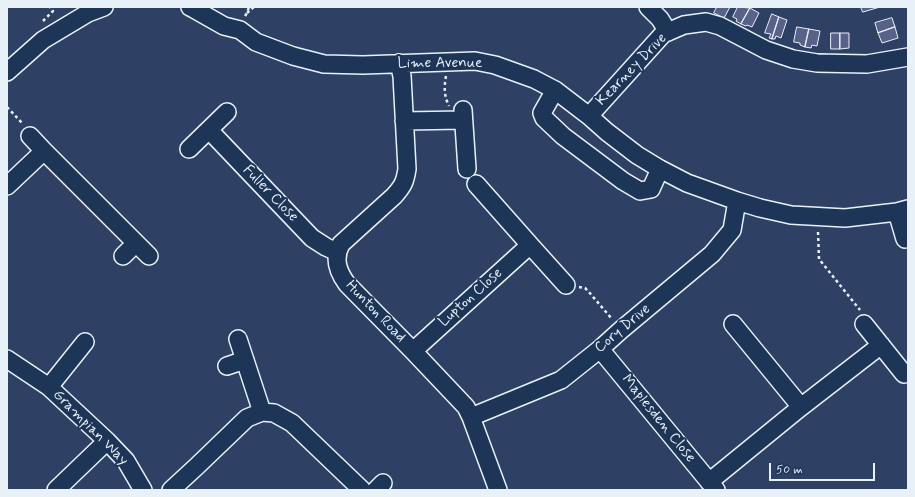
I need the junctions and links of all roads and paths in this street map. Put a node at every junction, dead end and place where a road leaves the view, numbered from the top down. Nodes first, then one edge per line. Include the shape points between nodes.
1 (104, 7) edge
2 (190, 7) edge
3 (254, 7) edge
4 (648, 7) edge
5 (86, 10) edge
6 (247, 13) dead end
7 (668, 32) junction
8 (908, 56) edge
9 (399, 63) junction
10 (7, 72) edge
11 (555, 90) junction
12 (7, 107) edge
13 (227, 112) dead end
14 (589, 116) junction
15 (404, 121) junction
16 (209, 130) junction
17 (30, 136) joint
18 (189, 149) dead end
19 (44, 150) junction
20 (467, 169) dead end
21 (660, 169) junction
22 (476, 184) dead end
23 (7, 186) edge
24 (737, 201) junction
25 (902, 210) edge
26 (818, 229) dead end
27 (905, 239) dead end
28 (136, 243) junction
29 (530, 245) junction
30 (337, 252) junction
31 (123, 256) dead end
32 (149, 256) dead end
33 (566, 285) dead end
34 (862, 317) joint
35 (734, 324) dead end
36 (238, 339) dead end
37 (85, 342) dead end
38 (881, 345) junction
39 (600, 349) junction
40 (413, 351) junction
41 (7, 359) edge
42 (245, 360) junction
43 (227, 366) dead end
44 (904, 374) dead end
45 (49, 387) junction
46 (802, 407) junction
47 (262, 412) junction
48 (471, 417) junction
49 (107, 441) junction
50 (712, 486) edge
51 (56, 490) edge
52 (143, 490) edge
53 (171, 490) edge
54 (362, 490) edge
55 (498, 490) edge

1 - 5 street
2 - 9 street, Lime Avenue via 224,26 240,30 256,42 293,56 324,64
3 - 6 path
4 - 7 street
5 - 10 street via 43,40
7 - 8 street, Kearney Drive via 684,25 706,22 720,26 766,50 793,59 817,63 868,64
7 - 14 street, Kearney Drive via 663,34
9 - 11 street, Lime Avenue via 475,62 495,65 534,79
9 - 15 street
11 - 14 street, Lime Avenue
11 - 21 street via 542,113 544,118 569,141 640,191 651,189
12 - 17 path via 31,132
13 - 16 street
14 - 21 street, Lime Avenue via 637,155
15 - 20 street via 463,115
15 - 30 street via 407,169 401,188 341,244
16 - 18 street
16 - 30 street, Fuller Close via 312,238
17 - 19 street
19 - 23 street
19 - 28 street
21 - 24 street, Lime Avenue via 687,183
22 - 29 street
24 - 25 street, Lime Avenue via 791,215 845,218
24 - 39 street, Cory Drive via 732,230 712,254
25 - 27 street
26 - 34 path via 819,259
28 - 31 street
28 - 32 street
29 - 33 street
29 - 40 street, Lupton Close
30 - 40 street, Hunton Road via 340,275
34 - 38 street
35 - 46 street
36 - 42 street
37 - 45 street, Grampian Way
38 - 44 street
38 - 46 street
39 - 48 street, Cory Drive via 561,380
39 - 50 street, Maplesden Close
40 - 48 street, Hunton Road via 466,407
41 - 45 street, Grampian Way
42 - 43 street
42 - 47 street
45 - 49 street, Grampian Way
46 - 50 street
47 - 53 street via 248,418
47 - 54 street via 274,414 292,423
48 - 55 street, Hunton Road
49 - 51 street
49 - 52 street, Grampian Way via 126,461

